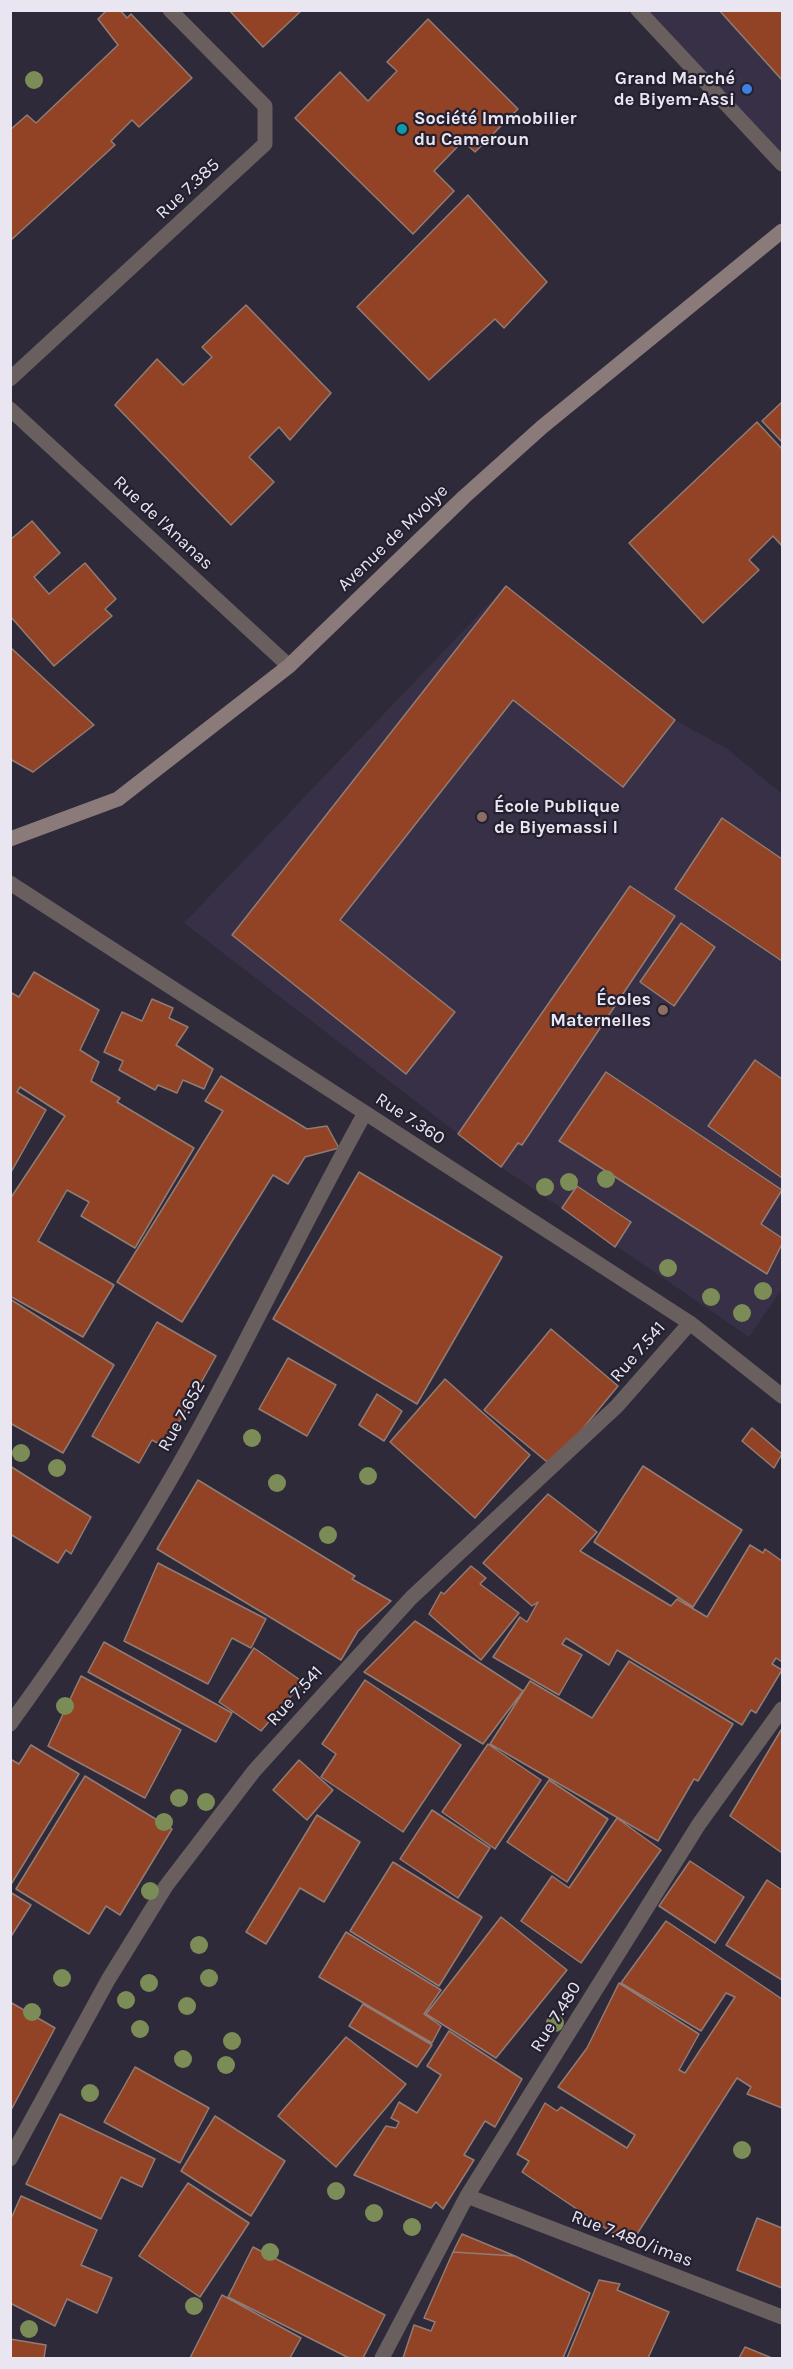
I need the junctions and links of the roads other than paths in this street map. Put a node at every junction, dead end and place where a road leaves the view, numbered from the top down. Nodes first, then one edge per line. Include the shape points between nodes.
1 (170, 10) edge
2 (638, 10) edge
3 (783, 164) edge
4 (783, 231) edge
5 (10, 380) edge
6 (10, 409) edge
7 (289, 666) junction
8 (10, 839) edge
9 (10, 883) edge
10 (365, 1113) junction
11 (690, 1323) junction
12 (783, 1396) edge
13 (783, 1709) edge
14 (10, 1724) edge
15 (10, 2159) edge
16 (467, 2196) junction
17 (783, 2317) edge
18 (382, 2358) edge

1 - 5 street, Rue 7.385 via 265,106 265,144
2 - 3 street
4 - 7 main road, Avenue de Mvolye via 542,427
6 - 7 street, Rue de l'Ananas
7 - 8 main road, Avenue de Mvolye via 118,799
9 - 10 street, Rue 7.360
10 - 11 street, Rue 7.360
10 - 14 street, Rue 7.652 via 154,1508 76,1633
11 - 12 street, Rue 7.360
11 - 15 street, Rue 7.541 via 616,1406 411,1598 254,1771 154,1905 108,1980
13 - 16 street, Rue 7.480 via 699,1824
16 - 17 street, Rue 7.480/imas
16 - 18 street, Rue 7.480

